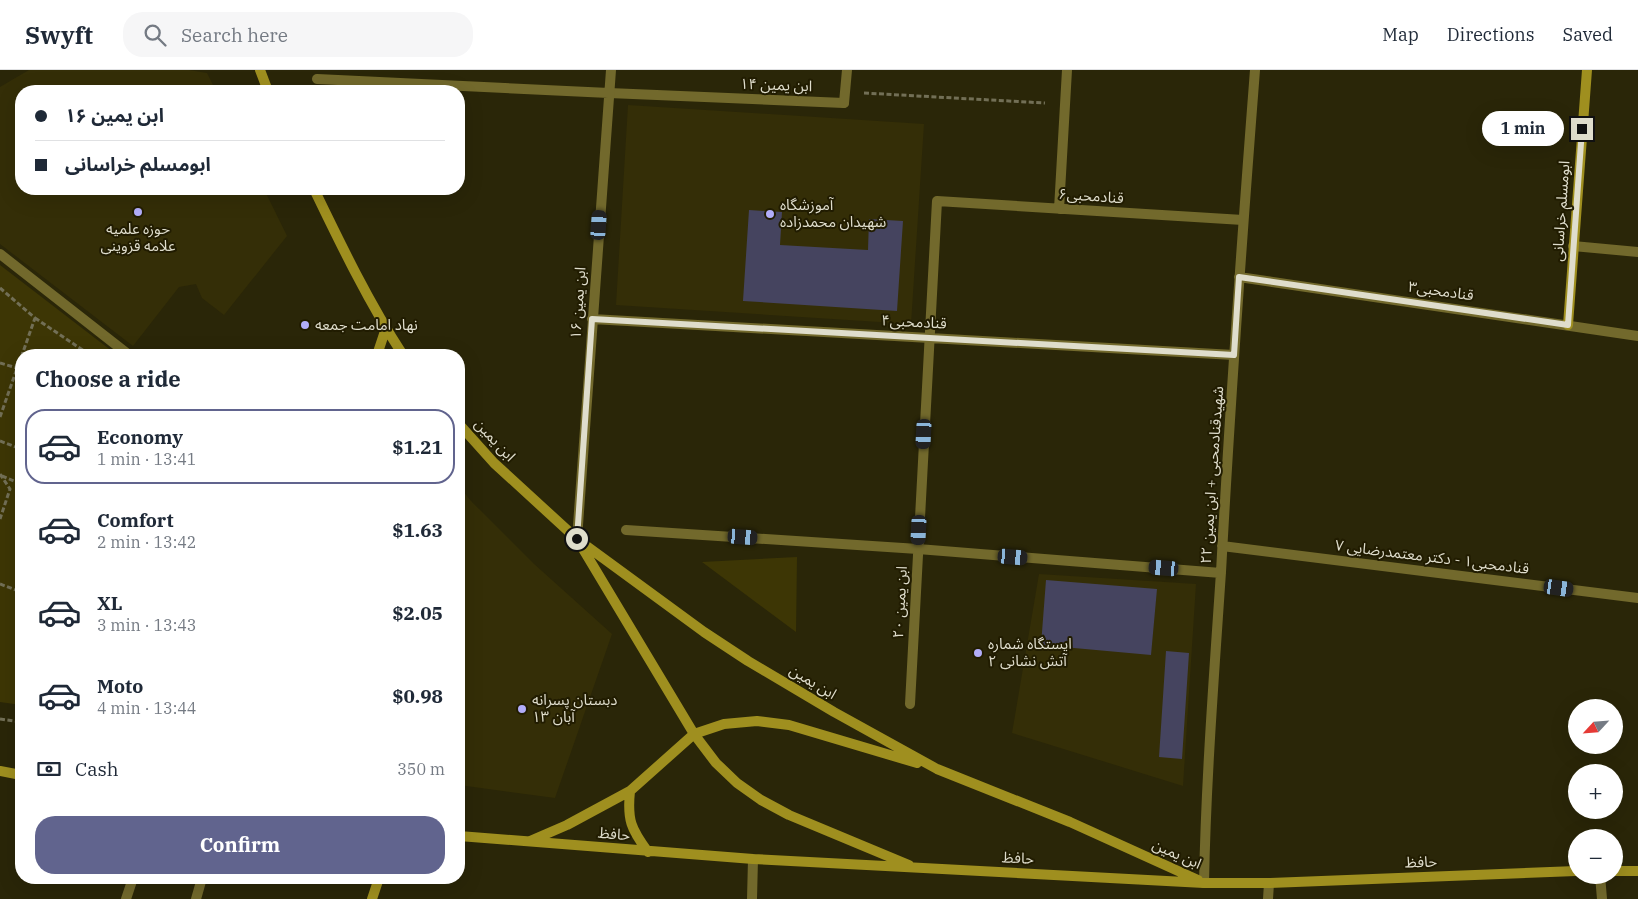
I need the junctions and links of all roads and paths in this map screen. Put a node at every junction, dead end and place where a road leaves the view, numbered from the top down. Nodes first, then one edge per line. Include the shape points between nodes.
1 (260, 70) edge
2 (611, 70) edge
3 (847, 70) edge
4 (1067, 70) edge
5 (1255, 70) edge
6 (1587, 70) edge
7 (317, 79) dead end
8 (266, 85) edge
9 (442, 85) edge
10 (465, 86) edge
11 (845, 92) junction
12 (609, 93) junction
13 (1066, 104) junction
14 (317, 195) edge
15 (937, 201) joint
16 (1059, 209) junction
17 (1243, 220) junction
18 (1573, 246) junction
19 (1638, 252) edge
20 (0, 254) edge
21 (1239, 277) junction
22 (0, 288) edge
23 (35, 318) junction
24 (592, 319) junction
25 (1568, 325) junction
26 (386, 328) junction
27 (1638, 336) edge
28 (929, 338) junction
29 (24, 349) edge
30 (81, 349) edge
31 (121, 349) edge
32 (379, 349) edge
33 (400, 349) edge
34 (1234, 355) junction
35 (0, 363) edge
36 (15, 367) edge
37 (15, 374) edge
38 (0, 417) edge
39 (465, 431) edge
40 (0, 441) edge
41 (15, 447) edge
42 (1, 475) edge
43 (15, 481) edge
44 (0, 519) edge
45 (626, 530) dead end
46 (577, 539) junction
47 (1222, 546) junction
48 (918, 549) junction
49 (1220, 573) junction
50 (0, 584) edge
51 (15, 590) edge
52 (1638, 598) edge
53 (910, 704) dead end
54 (0, 719) edge
55 (15, 721) edge
56 (694, 734) junction
57 (937, 769) junction
58 (0, 771) edge
59 (15, 774) edge
60 (630, 791) junction
61 (465, 837) edge
62 (528, 842) junction
63 (648, 852) junction
64 (753, 859) junction
65 (916, 868) junction
66 (1623, 870) edge
67 (1568, 871) edge
68 (1638, 871) edge
69 (1204, 883) junction
70 (1269, 883) junction
71 (131, 884) edge
72 (200, 884) edge
73 (377, 884) edge
74 (1601, 884) edge
75 (126, 899) edge
76 (196, 899) edge
77 (372, 899) edge
78 (752, 899) edge
79 (1268, 899) edge
80 (1602, 899) edge

1 - 8 main road
2 - 12 street, ابن یمین ۱۶
3 - 11 street
4 - 13 street
5 - 17 street, شهیدقنادمحبی + ابن یمین ۲۲
6 - 18 main road, ابومسلم خراسانی
7 - 9 street, ابن یمین ۱۴
10 - 12 street, ابن یمین ۱۴
11 - 12 street, ابن یمین ۱۴ via 844,103
11 - 13 path
12 - 24 street, ابن یمین ۱۶
13 - 16 street
14 - 26 main road
15 - 16 street, قنادمحبی۶
15 - 28 street, ابن یمین ۲۰
16 - 17 street, قنادمحبی۶
17 - 21 street, شهیدقنادمحبی + ابن یمین ۲۲
18 - 19 street
18 - 25 main road, ابومسلم خراسانی
20 - 31 street
21 - 25 street, قنادمحبی۳
21 - 34 street, شهیدقنادمحبی + ابن یمین ۲۲
22 - 23 path
23 - 29 path
23 - 30 path
24 - 28 street, قنادمحبی۴
24 - 46 street, ابن یمین ۱۶
25 - 27 street, قنادمحبی۳
26 - 32 main road
26 - 33 main road
28 - 34 street, قنادمحبی۴
28 - 48 street, ابن یمین ۲۰
34 - 47 street, شهیدقنادمحبی + ابن یمین ۲۲
35 - 36 path
37 - 38 path
39 - 46 main road, ابن یمین via 494,463
40 - 41 path
42 - 43 path
42 - 44 path via 10,489
45 - 48 street
46 - 56 main road
46 - 57 main road, ابن یمین via 748,661
47 - 49 street, شهیدقنادمحبی + ابن یمین ۲۲
47 - 52 street, قنادمحبی۱ - دکتر معتمدرضایی ۷
48 - 49 street
48 - 53 street, ابن یمین ۲۰
49 - 69 street, شهیدقنادمحبی + ابن یمین ۲۲
50 - 51 path
54 - 55 path
56 - 57 main road via 724,724 757,721 789,725
56 - 60 main road
56 - 65 main road via 716,763 761,800
57 - 69 main road, ابن یمین via 1070,822
58 - 59 main road
60 - 62 main road
60 - 63 main road via 628,811 633,829
61 - 62 main road, حافظ
62 - 63 main road, حافظ
63 - 64 main road, حافظ
64 - 65 main road, حافظ
64 - 78 street
65 - 69 main road, حافظ
66 - 68 main road
67 - 70 main road, حافظ
69 - 70 main road, حافظ
70 - 79 street
71 - 75 street
72 - 76 street
73 - 77 main road
74 - 80 street

